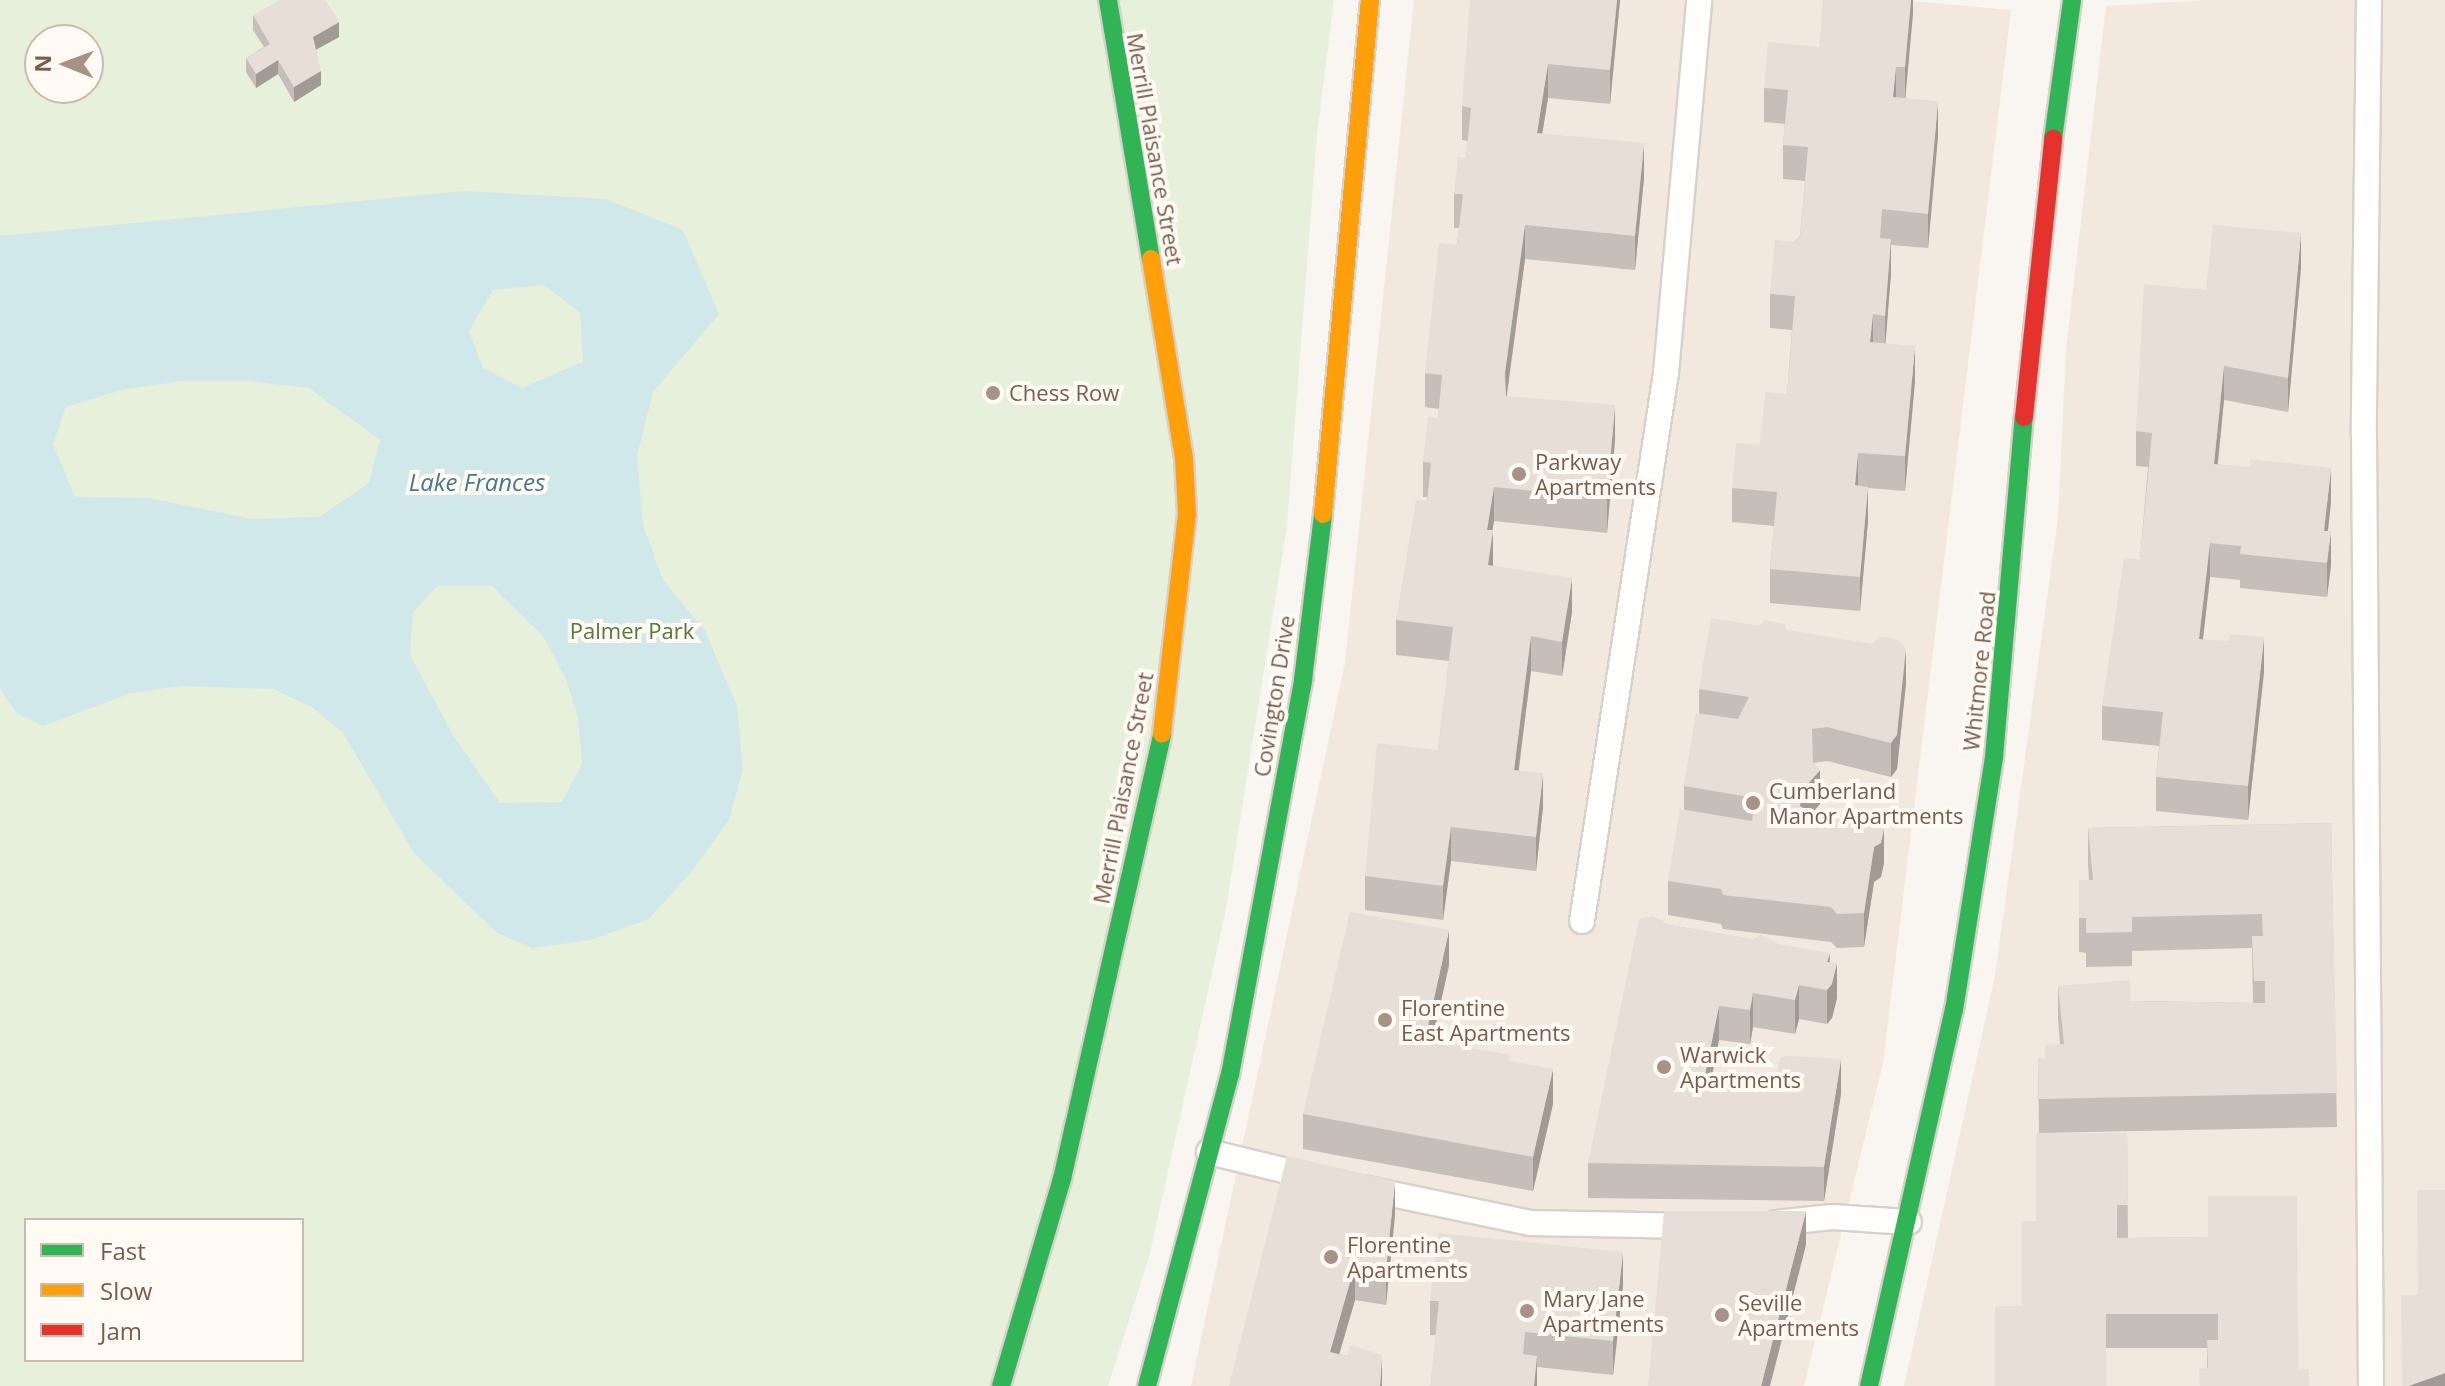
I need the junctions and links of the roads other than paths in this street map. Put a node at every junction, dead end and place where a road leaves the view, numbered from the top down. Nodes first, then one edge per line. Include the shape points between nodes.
1 (1108, 0) edge
2 (1370, 0) edge
3 (1699, 0) edge
4 (2072, 0) edge
5 (2369, 0) edge
6 (1582, 921) dead end
7 (1209, 1152) junction
8 (1909, 1222) junction
9 (1754, 1224) edge
10 (1724, 1225) edge
11 (1001, 1386) edge
12 (1147, 1386) edge
13 (1869, 1386) edge
14 (2371, 1386) edge

1 - 11 street, Merrill Plaisance Street via 1184,458 1187,514 1178,624 1158,758 1065,1164
2 - 7 street, Covington Drive via 1327,479 1303,680 1263,915
3 - 6 lane via 1666,373
4 - 8 street, Whitmore Road via 2041,232 1994,757 1954,1010
5 - 14 lane via 2364,450
7 - 10 lane via 1530,1223
7 - 12 street, Covington Drive
8 - 9 lane via 1832,1217
8 - 13 street, Whitmore Road

